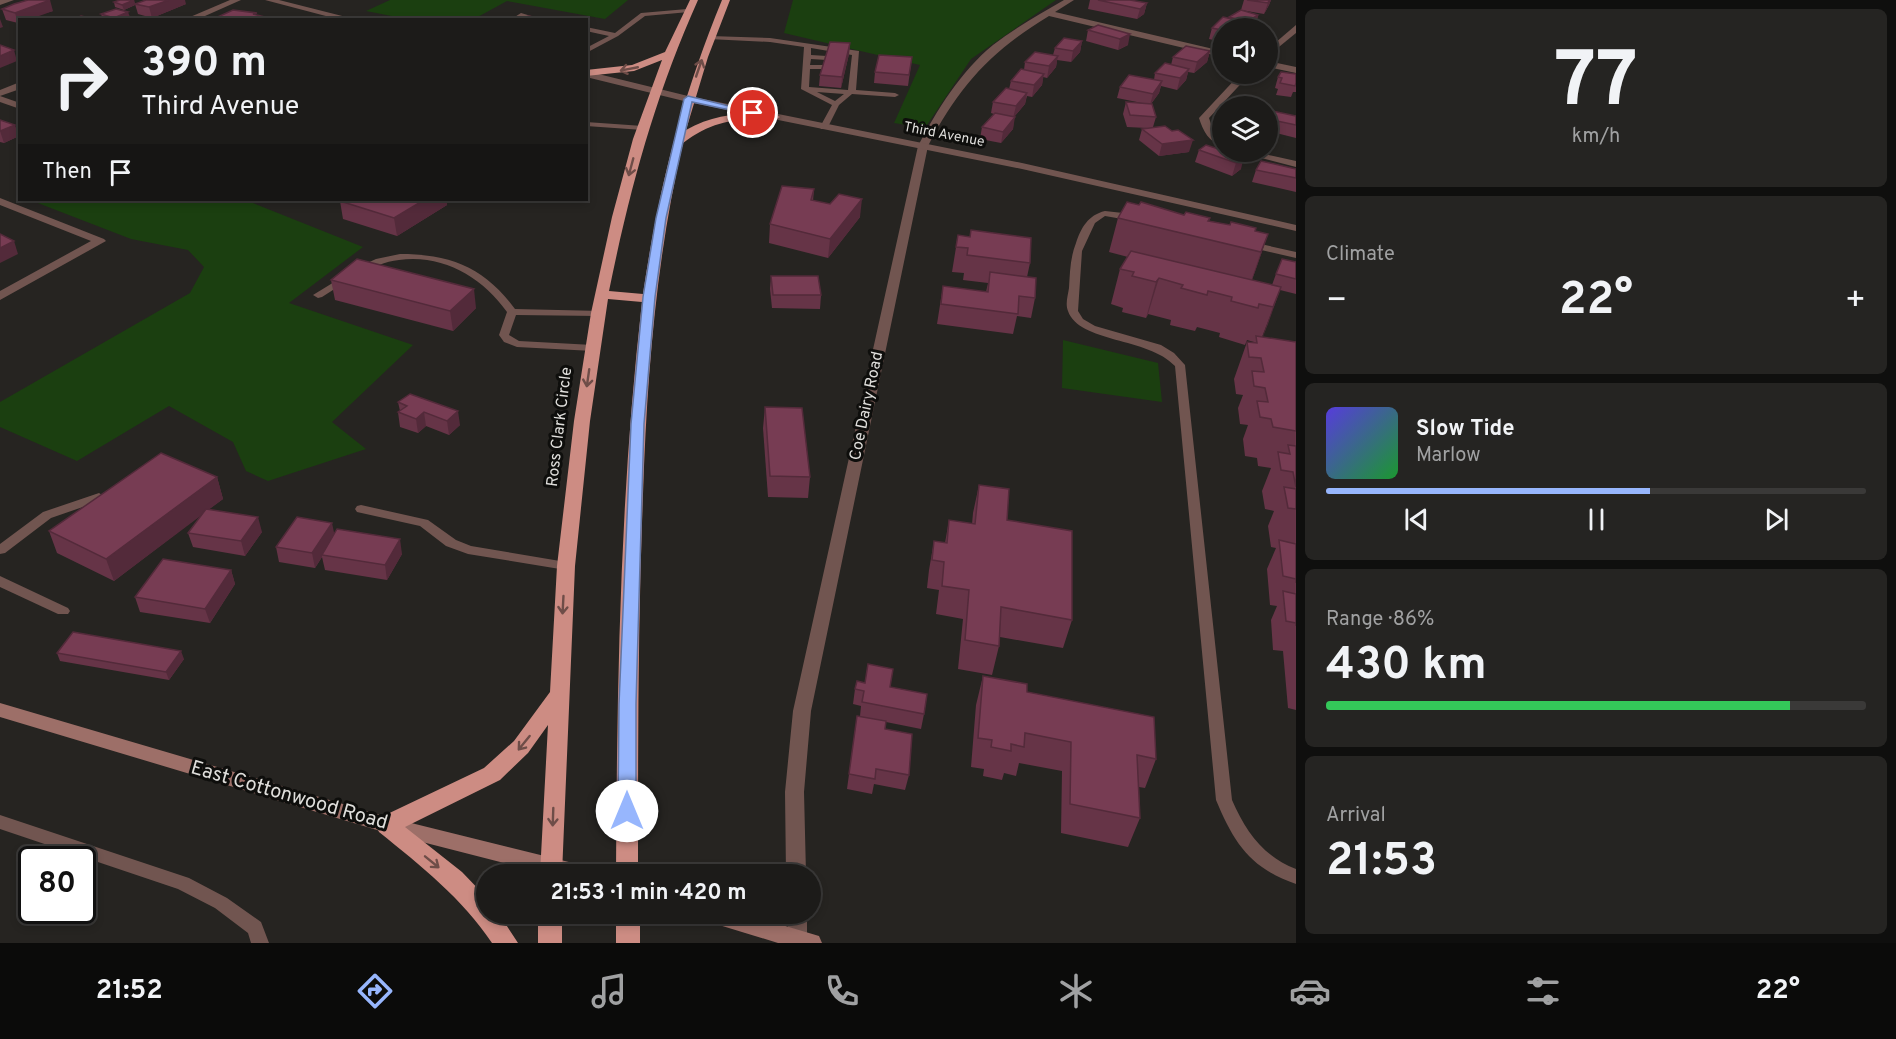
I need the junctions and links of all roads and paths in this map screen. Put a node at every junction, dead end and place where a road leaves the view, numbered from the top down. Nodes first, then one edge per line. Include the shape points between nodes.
1 (10, 0) edge
2 (237, 0) edge
3 (269, 0) edge
4 (694, 0) edge
5 (726, 0) edge
6 (1070, 0) edge
7 (0, 3) edge
8 (687, 11) junction
9 (1048, 13) junction
10 (192, 18) edge
11 (346, 18) edge
12 (1296, 28) edge
13 (590, 30) edge
14 (616, 35) junction
15 (710, 38) junction
16 (1278, 44) edge
17 (808, 46) junction
18 (588, 50) edge
19 (1212, 52) edge
20 (669, 54) junction
21 (807, 57) junction
22 (827, 58) edge
23 (1278, 66) edge
24 (1296, 70) edge
25 (824, 71) edge
26 (588, 74) edge
27 (588, 74) edge
28 (850, 74) junction
29 (807, 78) junction
30 (1235, 84) edge
31 (18, 86) edge
32 (655, 91) junction
33 (0, 93) edge
34 (895, 95) dead end
35 (1224, 96) edge
36 (0, 99) edge
37 (688, 99) junction
38 (836, 104) junction
39 (18, 105) edge
40 (1212, 109) edge
41 (775, 117) junction
42 (588, 124) edge
43 (824, 127) junction
44 (643, 128) junction
45 (1212, 134) edge
46 (678, 142) junction
47 (924, 146) junction
48 (1278, 160) edge
49 (1296, 164) edge
50 (0, 201) edge
51 (1139, 219) edge
52 (1296, 228) edge
53 (1240, 242) edge
54 (1296, 255) edge
55 (318, 295) dead end
56 (602, 295) junction
57 (0, 296) edge
58 (649, 297) junction
59 (512, 312) junction
60 (598, 313) junction
61 (593, 348) junction
62 (99, 497) edge
63 (361, 509) dead end
64 (0, 550) edge
65 (566, 566) junction
66 (0, 581) edge
67 (63, 611) dead end
68 (558, 696) junction
69 (0, 710) edge
70 (0, 822) edge
71 (387, 825) junction
72 (529, 864) edge
73 (551, 864) edge
74 (627, 864) edge
75 (796, 864) edge
76 (1296, 877) edge
77 (476, 902) edge
78 (493, 924) edge
79 (550, 924) edge
80 (628, 924) edge
81 (748, 924) edge
82 (800, 924) edge
83 (805, 941) edge
84 (260, 943) edge
85 (506, 943) edge
86 (550, 943) edge
87 (628, 943) edge

1 - 7 street
2 - 10 street
3 - 11 street
4 - 8 highway, Ross Clark Circle
5 - 15 highway
6 - 9 street, Coe Dairy Road
8 - 14 lane via 643,14
8 - 20 highway, Ross Clark Circle
9 - 19 street
9 - 47 street, Coe Dairy Road via 982,60
12 - 16 street
13 - 14 lane
14 - 18 lane
15 - 17 lane
37 -> 15 highway
17 - 21 lane
17 - 28 lane via 856,53
20 -> 26 highway via 634,68
20 - 32 highway, Ross Clark Circle
21 - 22 lane
21 - 29 lane
23 - 24 street
25 - 29 lane
27 - 32 street, Third Avenue
28 - 29 lane
28 - 34 lane
28 - 38 lane
29 - 38 lane
30 - 35 street
31 - 33 street
32 - 37 street, Third Avenue
32 - 44 highway, Ross Clark Circle
36 - 39 street
37 - 41 street, Third Avenue
37 - 46 highway
38 - 43 lane
40 - 45 street via 1204,117
41 - 43 street, Third Avenue
41 - 46 highway via 714,119
42 - 44 lane
43 - 47 street, Third Avenue
44 -> 56 highway, Ross Clark Circle via 618,217
46 - 58 highway
47 - 52 street, Third Avenue
47 - 75 street, Coe Dairy Road via 802,711 793,798
48 - 49 street
50 - 57 street via 100,240
51 - 76 lane via 1104,214 1092,221 1075,253 1073,311 1080,322 1096,330 1174,354 1180,365 1224,800 1235,827 1255,855
53 - 54 lane
55 - 59 lane via 372,262 386,257 417,256 452,263 481,278
56 - 58 highway
56 - 60 highway, Ross Clark Circle
58 - 74 highway via 632,528
59 - 60 lane
59 - 61 lane via 504,335 508,340 517,344
60 - 61 highway, Ross Clark Circle
61 -> 65 highway, Ross Clark Circle
62 - 64 lane via 47,515
63 - 65 lane via 424,523 468,550
65 -> 68 highway, Ross Clark Circle
66 - 67 lane
68 -> 71 highway via 521,747 492,774
68 -> 73 highway, Ross Clark Circle
69 - 71 main road, East Cottonwood Road
70 - 84 lane via 183,883 255,928
71 - 72 main road, East Cottonwood Road
71 -> 77 highway via 454,879
78 - 85 highway
79 - 86 highway
80 - 87 highway
81 - 83 main road
82 - 83 street

